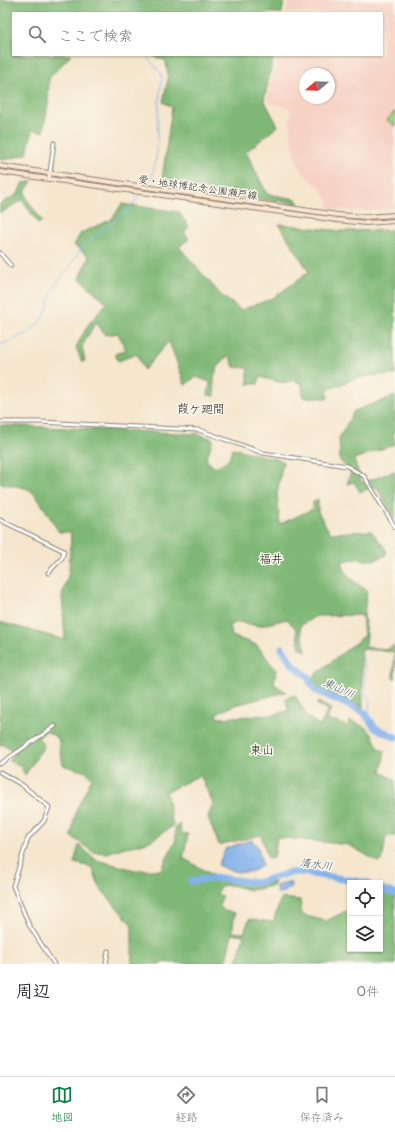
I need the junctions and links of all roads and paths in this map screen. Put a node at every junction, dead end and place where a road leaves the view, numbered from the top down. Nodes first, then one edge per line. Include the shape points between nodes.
1 (54, 143) dead end
2 (0, 166) edge
3 (0, 172) edge
4 (50, 173) junction
5 (49, 179) junction
6 (395, 216) edge
7 (395, 221) edge
8 (0, 253) edge
9 (11, 266) dead end
10 (0, 422) edge
11 (0, 520) edge
12 (395, 527) edge
13 (48, 573) dead end
14 (55, 726) dead end
15 (0, 764) edge
16 (0, 772) edge
17 (108, 951) dead end
18 (54, 964) edge
19 (106, 964) edge

1 - 4 street
2 - 4 main road, 愛・地球博記念公園瀬戸線
3 - 5 main road, 愛・地球博記念公園瀬戸線
4 - 5 street
4 - 6 main road, 愛・地球博記念公園瀬戸線 via 338,215
5 - 7 main road, 愛・地球博記念公園瀬戸線 via 337,220 366,223
8 - 9 street
10 - 12 street via 199,430 263,453 347,466 364,476
11 - 13 street via 64,551 62,558
14 - 15 street
16 - 18 street via 22,785 49,807 44,822 28,838 13,886 29,925
17 - 19 street

